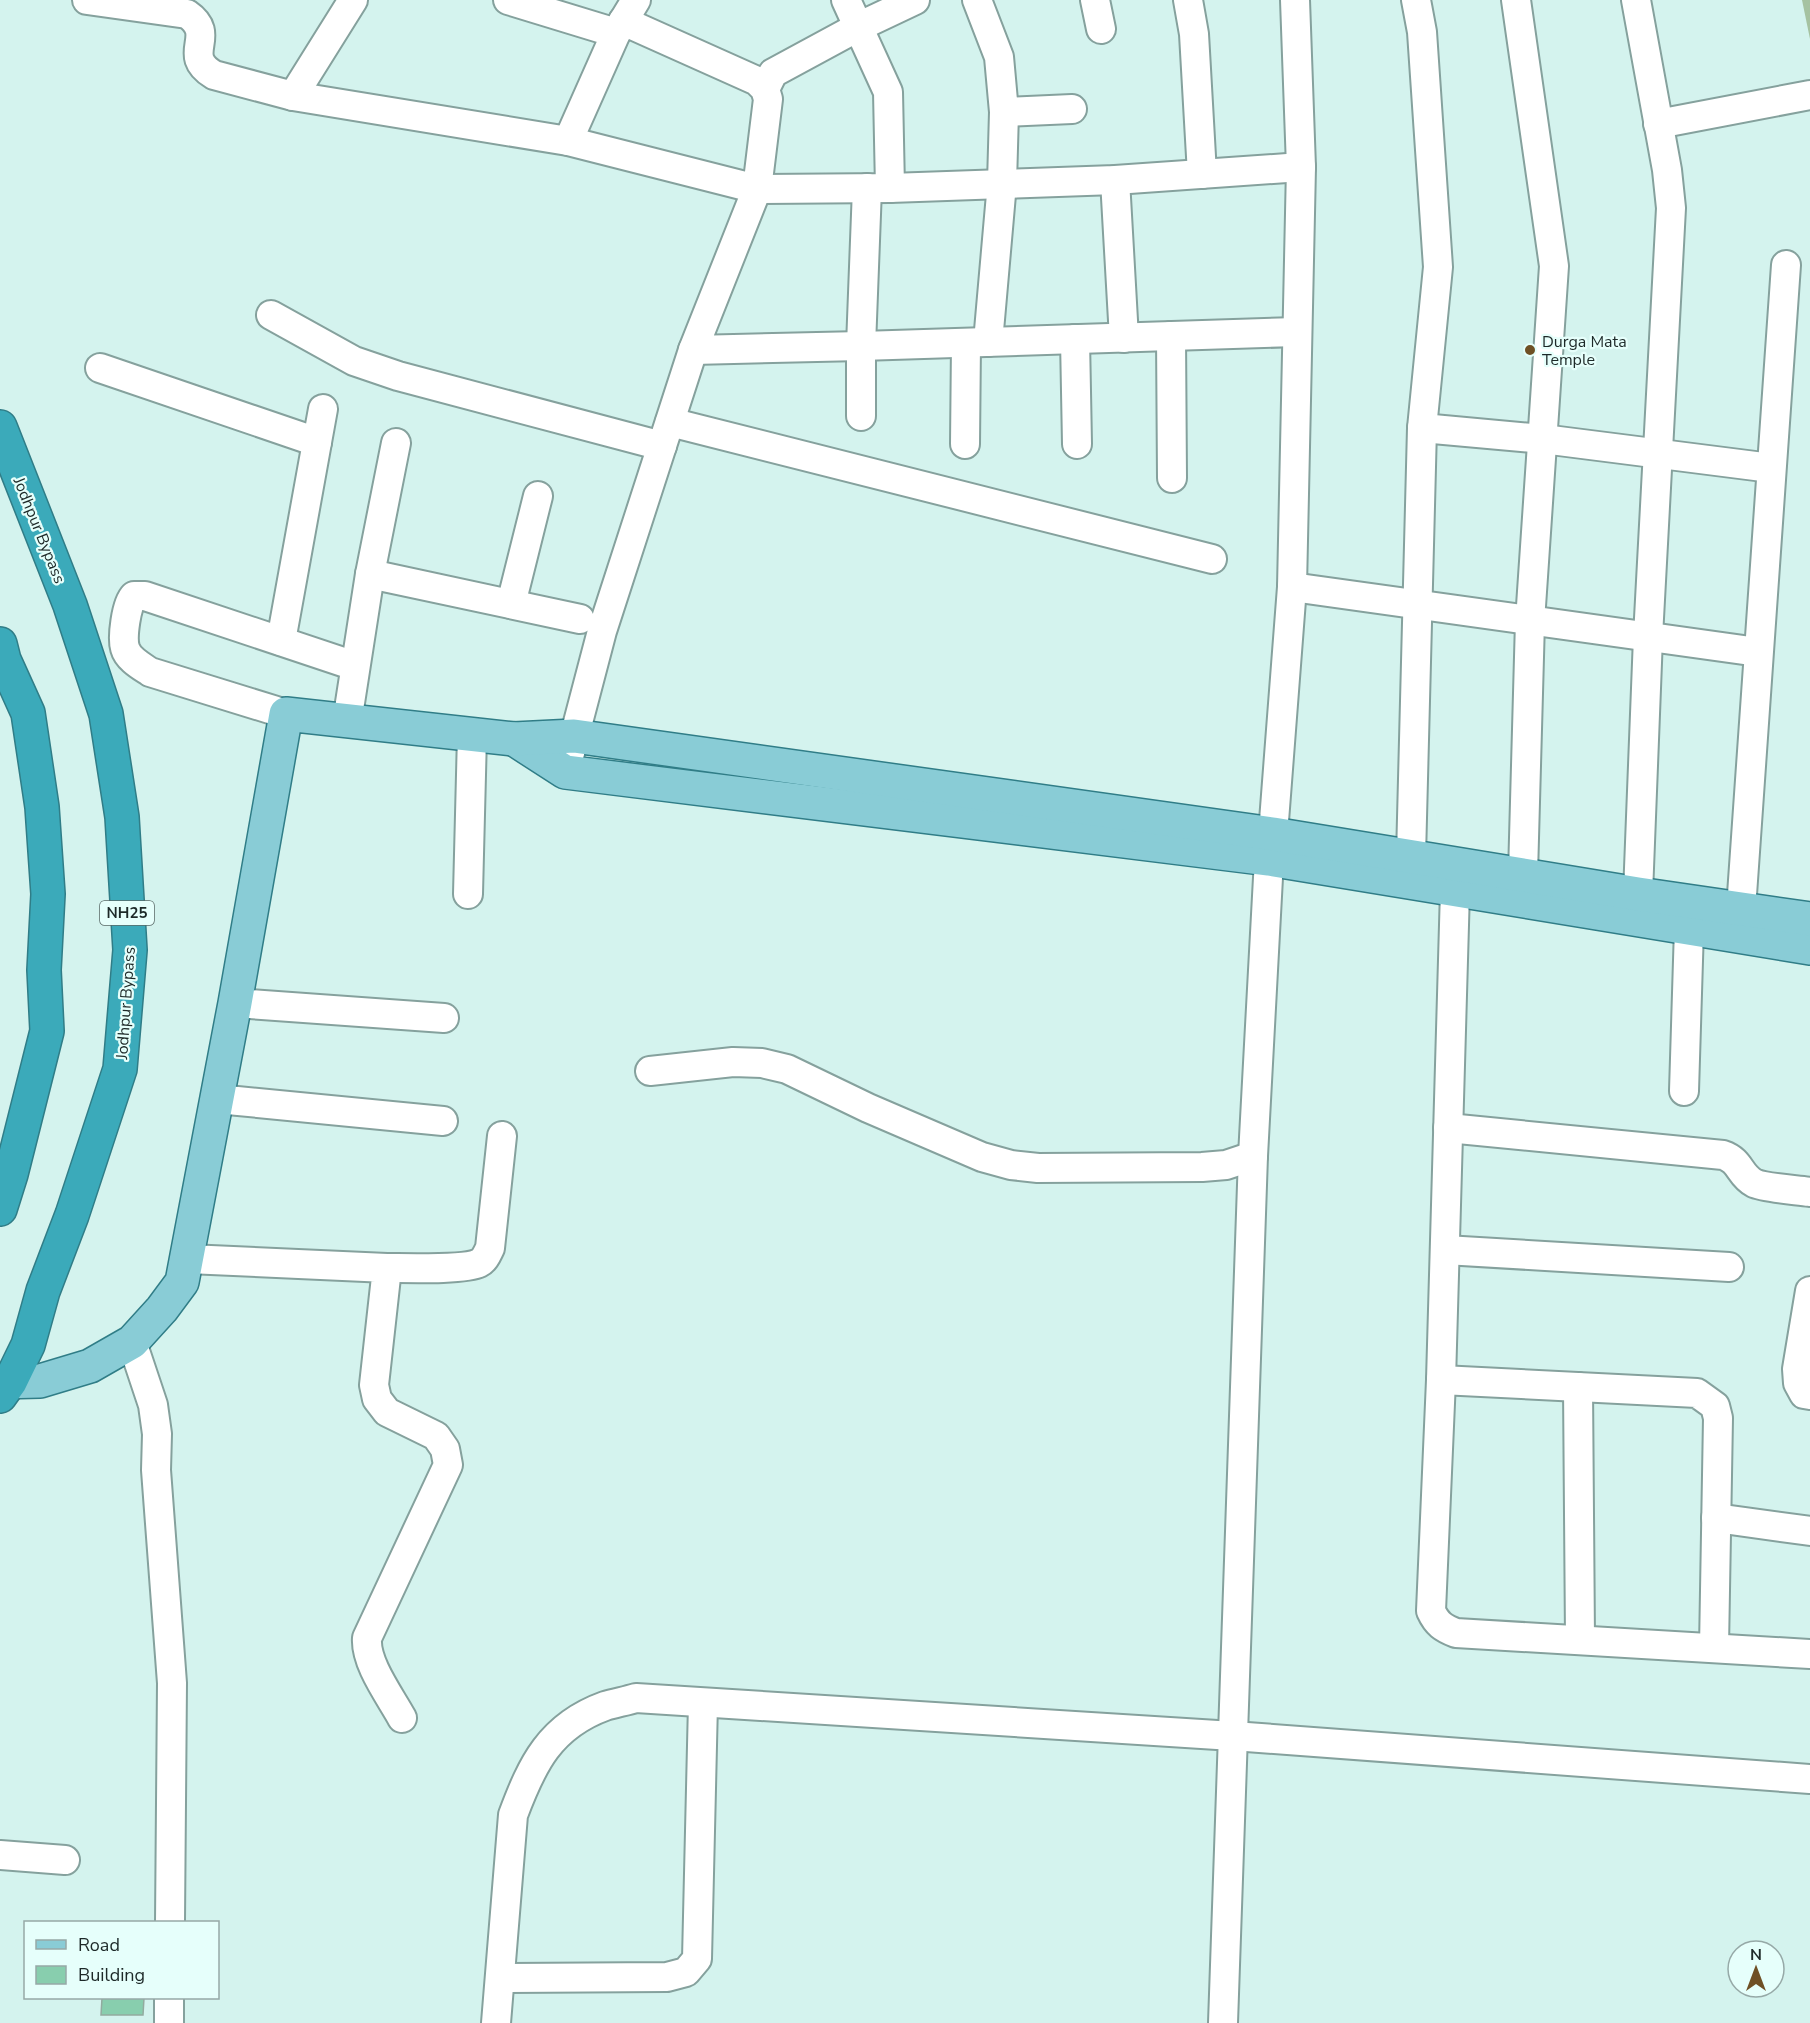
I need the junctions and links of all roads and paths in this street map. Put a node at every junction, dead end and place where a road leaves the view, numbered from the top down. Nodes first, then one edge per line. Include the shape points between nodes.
1 (87, 0) edge
2 (353, 0) edge
3 (508, 0) edge
4 (846, 0) edge
5 (915, 0) edge
6 (977, 0) edge
7 (1095, 0) edge
8 (1188, 0) edge
9 (1295, 0) edge
10 (1416, 0) edge
11 (1516, 0) edge
12 (1636, 0) edge
13 (625, 18) edge
14 (858, 27) junction
15 (1101, 29) dead end
16 (765, 89) junction
17 (1810, 95) edge
18 (293, 96) junction
19 (1072, 109) dead end
20 (1004, 112) junction
21 (1658, 124) junction
22 (568, 141) junction
23 (1301, 168) junction
24 (1202, 174) junction
25 (1115, 180) junction
26 (1002, 183) junction
27 (879, 188) junction
28 (757, 189) junction
29 (1786, 265) dead end
30 (271, 315) dead end
31 (1297, 332) junction
32 (1171, 336) junction
33 (1124, 338) junction
34 (1075, 339) junction
35 (977, 343) junction
36 (861, 346) junction
37 (693, 350) junction
38 (100, 368) dead end
39 (323, 408) dead end
40 (861, 416) dead end
41 (0, 427) edge
42 (1422, 428) junction
43 (666, 434) junction
44 (1543, 439) junction
45 (317, 442) junction
46 (396, 443) dead end
47 (965, 444) dead end
48 (1077, 444) dead end
49 (1658, 453) junction
50 (1771, 468) junction
51 (1172, 478) dead end
52 (538, 496) dead end
53 (1212, 559) dead end
54 (370, 574) junction
55 (1292, 587) junction
56 (511, 604) junction
57 (1418, 605) junction
58 (580, 619) dead end
59 (1530, 621) junction
60 (1648, 637) junction
61 (281, 641) junction
62 (0, 644) edge
63 (1758, 652) junction
64 (355, 666) junction
65 (285, 714) junction
66 (347, 722) junction
67 (472, 735) junction
68 (574, 736) junction
69 (514, 740) junction
70 (565, 772) junction
71 (1271, 847) junction
72 (1411, 857) junction
73 (1523, 874) junction
74 (1455, 890) junction
75 (468, 894) dead end
76 (1638, 894) junction
77 (1741, 909) junction
78 (1810, 919) edge
79 (1689, 928) junction
80 (1810, 948) edge
81 (236, 1002) junction
82 (444, 1018) dead end
83 (650, 1071) dead end
84 (1684, 1091) dead end
85 (218, 1099) junction
86 (443, 1121) dead end
87 (1448, 1128) junction
88 (502, 1136) dead end
89 (1253, 1156) junction
90 (1810, 1192) edge
91 (0, 1209) edge
92 (1445, 1250) junction
93 (188, 1259) junction
94 (1729, 1266) dead end
95 (387, 1268) junction
96 (1810, 1291) edge
97 (132, 1342) junction
98 (1441, 1380) junction
99 (3, 1386) edge
100 (1578, 1387) junction
101 (1810, 1395) edge
102 (1716, 1518) junction
103 (1810, 1531) edge
104 (1580, 1639) junction
105 (1714, 1648) junction
106 (1810, 1654) edge
107 (703, 1702) junction
108 (402, 1718) dead end
109 (1233, 1736) junction
110 (1810, 1779) edge
111 (0, 1855) edge
112 (65, 1860) dead end
113 (170, 1921) edge
114 (500, 1978) junction
115 (169, 1999) edge
116 (169, 2023) edge
117 (496, 2023) edge
118 (1223, 2023) edge

1 - 18 street via 187,14 202,31 198,58 203,68 214,75
2 - 18 street
3 - 13 street
4 - 14 street
5 - 14 street
6 - 20 street via 999,57
7 - 15 street
8 - 24 street via 1194,34
9 - 23 street
10 - 42 street via 1422,32 1437,267
11 - 44 street via 1554,266
12 - 21 street
13 - 16 street via 757,81
13 - 22 street
14 - 16 street via 773,73
14 - 27 street via 888,92
16 - 28 street via 768,99
17 - 21 street
18 - 22 street
19 - 20 street
20 - 26 street
21 - 49 street via 1671,208
22 - 28 street
23 - 24 street
23 - 31 street
24 - 25 street
25 - 26 street
25 - 33 street
26 - 27 street
26 - 35 street
27 - 28 street
27 - 36 street
28 - 37 street
29 - 50 street
30 - 43 street via 354,361 398,376
31 - 32 street
31 - 55 street
32 - 33 street
32 - 51 street
33 - 34 street
34 - 35 street
34 - 48 street
35 - 36 street
35 - 47 street
36 - 37 street
36 - 40 street
37 - 43 street
38 - 45 street
39 - 45 street
41 - 99 highway, Jodhpur Bypass / NH25 via 70,605 106,714 122,817 130,950 120,1068 28,1345
42 - 44 street
42 - 57 street
43 - 53 street
43 - 68 street via 602,632
44 - 49 street
44 - 59 street
45 - 61 street
46 - 54 street
49 - 50 street
49 - 60 street
50 - 63 street
52 - 56 street
54 - 56 street
54 - 64 street
55 - 57 street
55 - 71 street
56 - 58 street
57 - 59 street
57 - 72 street
59 - 60 street
59 - 73 street
60 - 63 street
60 - 76 street
61 - 64 street
61 - 65 street via 145,596 134,596 126,608 124,648 150,672
62 - 91 highway via 28,713 42,807 48,894 44,970 48,1031
63 - 77 street
64 - 66 street
65 - 66 main road
65 - 81 main road
66 - 67 main road
67 - 69 main road
67 - 75 street
68 - 69 main road
68 - 70 street
68 - 71 main road
69 - 70 main road
70 - 71 main road
71 - 72 main road
71 - 74 main road
71 - 89 street
72 - 73 main road
73 - 76 main road
74 - 79 main road
74 - 87 street
76 - 77 main road
77 - 78 main road
79 - 80 main road
79 - 84 street
81 - 82 street
81 - 85 main road
83 - 89 street via 734,1062 787,1069 982,1157 1011,1165 1202,1167 1226,1165
85 - 86 street
85 - 93 main road
87 - 90 street via 1723,1155 1732,1158 1755,1184
87 - 92 street
88 - 95 street via 490,1248 480,1263
89 - 109 street
92 - 94 street
92 - 98 street
93 - 95 street
93 - 97 main road via 182,1282
95 - 108 street via 374,1385 377,1399 387,1412 436,1436 445,1449 448,1466 367,1638 370,1659
96 - 101 street via 1797,1369 1798,1383 1804,1394
97 - 99 main road via 90,1366 40,1382
97 - 113 street via 153,1405 157,1434 156,1470 172,1683
98 - 100 street
98 - 104 street via 1431,1611 1436,1622 1456,1633
100 - 102 street via 1697,1393 1715,1406
100 - 104 street
102 - 103 street
102 - 105 street
104 - 105 street
105 - 106 street
107 - 109 street
107 - 114 street via 636,1698 605,1706 573,1722 547,1745 525,1783 513,1815
107 - 114 street via 697,1959 686,1972 667,1977
109 - 110 street
109 - 118 street
111 - 112 street
114 - 117 street
115 - 116 street

